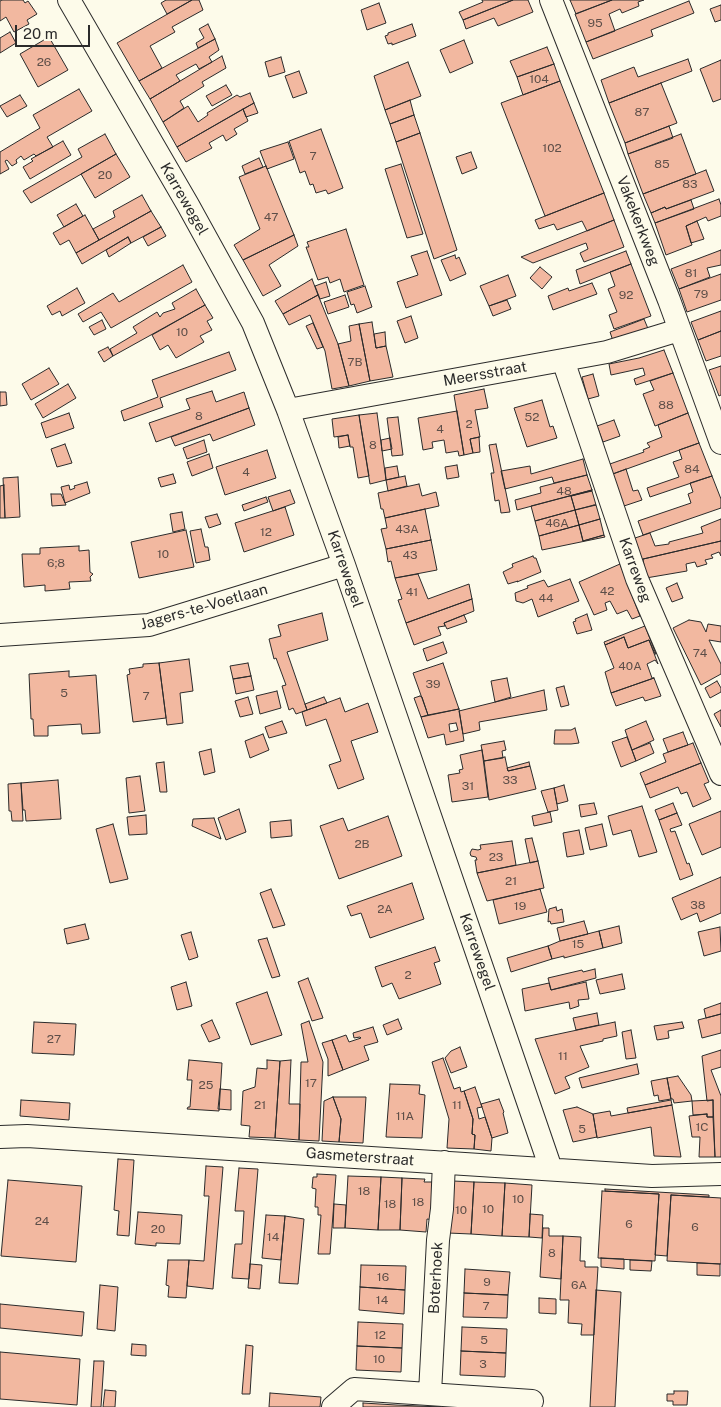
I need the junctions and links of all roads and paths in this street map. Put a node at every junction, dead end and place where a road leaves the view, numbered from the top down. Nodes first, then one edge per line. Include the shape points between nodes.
1 (69, 0) edge
2 (551, 0) edge
3 (679, 330) junction
4 (563, 360) junction
5 (288, 410) junction
6 (721, 443) edge
7 (344, 565) junction
8 (0, 635) edge
9 (721, 774) edge
10 (0, 1137) edge
11 (444, 1162) junction
12 (551, 1169) junction
13 (721, 1174) edge
14 (430, 1393) junction
15 (532, 1401) dead end
16 (333, 1407) edge

1 - 5 street, Karrewegel via 253,323
2 - 3 street, Vakekerkweg
3 - 4 street, Meersstraat via 607,352
3 - 6 street, Vakekerkweg
4 - 5 street, Meersstraat
4 - 9 street, Karreweg via 637,579
5 - 7 street, Karrewegel
7 - 8 street, Jagers-te-Voetlaan via 149,626
7 - 12 street, Karrewegel
10 - 11 street, Gasmeterstraat via 27,1136
11 - 12 street, Gasmeterstraat
11 - 14 street, Boterhoek
12 - 13 street, Gasmeterstraat via 652,1176
14 - 15 street
14 - 16 street via 354,1389

